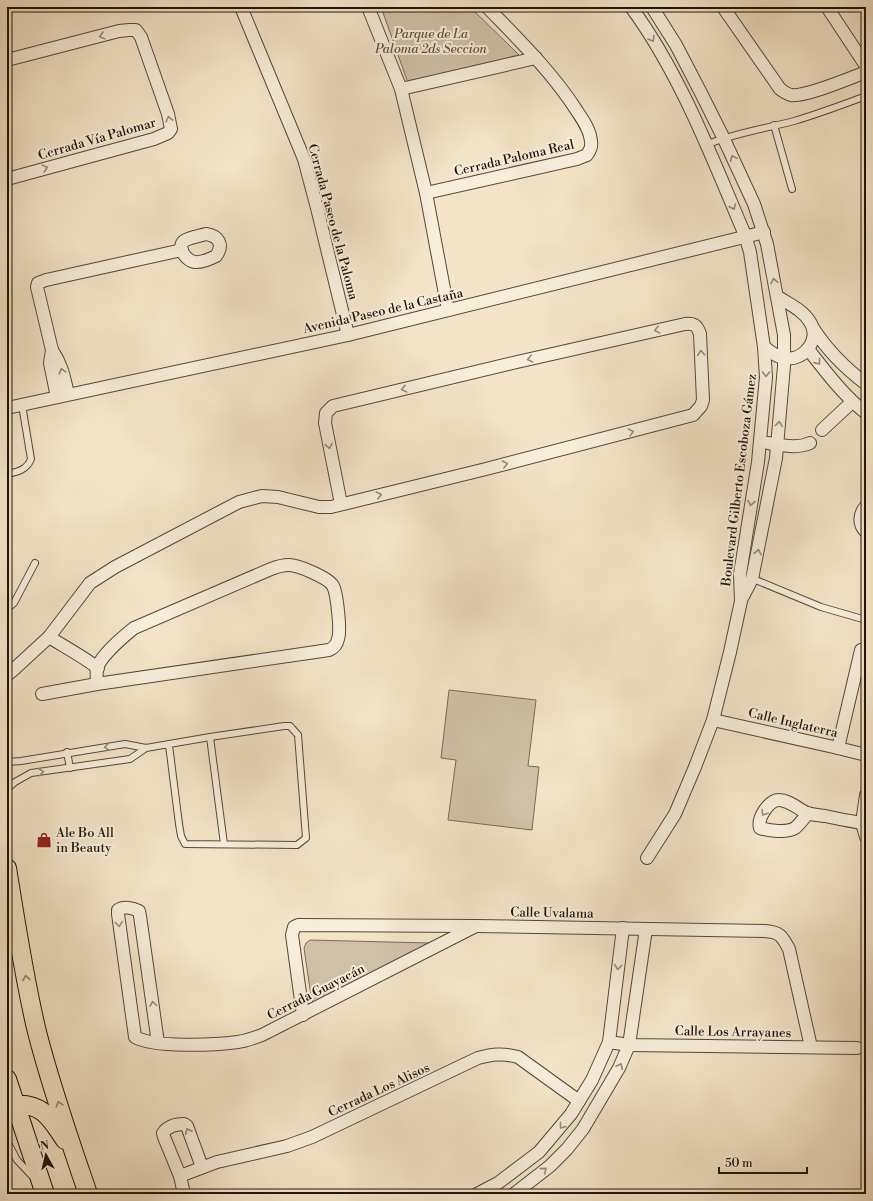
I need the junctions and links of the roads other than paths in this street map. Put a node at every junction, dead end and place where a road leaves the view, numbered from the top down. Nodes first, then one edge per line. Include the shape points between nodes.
1 (241, 7) edge
2 (368, 7) edge
3 (487, 7) edge
4 (631, 7) edge
5 (652, 7) edge
6 (723, 7) edge
7 (827, 7) edge
8 (536, 58) junction
9 (7, 60) edge
10 (866, 66) edge
11 (866, 72) edge
12 (401, 89) junction
13 (866, 96) edge
14 (774, 125) junction
15 (723, 137) junction
16 (706, 145) junction
17 (7, 179) edge
18 (792, 189) dead end
19 (426, 193) junction
20 (764, 232) junction
21 (745, 235) junction
22 (182, 250) dead end
23 (778, 297) junction
24 (448, 310) junction
25 (813, 328) junction
26 (348, 335) junction
27 (764, 347) junction
28 (808, 349) junction
29 (785, 358) junction
30 (854, 375) junction
31 (866, 384) edge
32 (840, 389) junction
33 (62, 396) junction
34 (852, 402) junction
35 (22, 405) junction
36 (7, 408) edge
37 (866, 413) edge
38 (822, 430) dead end
39 (759, 442) junction
40 (810, 443) dead end
41 (776, 444) junction
42 (7, 474) edge
43 (341, 504) junction
44 (866, 506) edge
45 (866, 532) edge
46 (35, 563) dead end
47 (740, 574) junction
48 (752, 579) junction
49 (741, 602) junction
50 (7, 609) edge
51 (866, 620) edge
52 (51, 634) junction
53 (861, 650) dead end
54 (98, 668) junction
55 (7, 675) edge
56 (97, 684) junction
57 (42, 694) dead end
58 (713, 720) junction
59 (210, 737) junction
60 (169, 745) junction
61 (146, 748) junction
62 (838, 748) junction
63 (67, 752) junction
64 (866, 755) edge
65 (7, 762) edge
66 (70, 768) junction
67 (7, 789) edge
68 (866, 795) edge
69 (808, 813) dead end
70 (862, 823) junction
71 (866, 837) edge
72 (224, 844) junction
73 (647, 858) dead end
74 (7, 868) edge
75 (476, 926) junction
76 (623, 928) junction
77 (646, 929) junction
78 (303, 1015) junction
79 (609, 1042) junction
80 (158, 1043) junction
81 (629, 1045) junction
82 (811, 1047) junction
83 (857, 1048) dead end
84 (7, 1079) edge
85 (579, 1101) junction
86 (11, 1105) edge
87 (7, 1141) edge
88 (76, 1158) junction
89 (202, 1167) junction
90 (180, 1176) junction
91 (44, 1189) edge
92 (88, 1194) edge
93 (184, 1194) edge
94 (477, 1194) edge
95 (514, 1194) edge

1 - 26 street, Cerrada Paseo de la Paloma via 304,159
2 - 12 street
3 - 8 street, Cerrada Paloma Real
4 -> 16 street, Boulevard Gilberto Escoboza Gámez via 663,58
5 - 15 street, Boulevard Gilberto Escoboza Gámez via 676,45
6 - 11 street via 780,90 787,94 798,95
7 - 10 street
8 - 12 street
8 - 19 street, Cerrada Paloma Real via 565,93 584,122 592,141 587,155
17 -> 9 street, Cerrada Vía Palomar via 154,139 172,129 149,58 136,30 119,31
12 - 19 street
13 - 14 lane
14 - 15 lane
14 - 18 lane
15 - 16 lane
20 -> 15 street, Boulevard Gilberto Escoboza Gámez
16 -> 21 street, Boulevard Gilberto Escoboza Gámez
19 - 24 street
20 - 21 street, Avenida Paseo de la Castaña
23 -> 20 street, Boulevard Gilberto Escoboza Gámez
21 - 24 street, Avenida Paseo de la Castaña
21 - 27 street, Boulevard Gilberto Escoboza Gámez via 750,252
22 - 33 street via 38,283 52,350 50,363
23 - 25 street via 805,316
23 - 29 street, Boulevard Gilberto Escoboza Gámez
24 - 26 street, Avenida Paseo de la Castaña
25 - 28 street via 814,338
25 - 30 street via 821,341
26 - 33 street, Avenida Paseo de la Castaña
27 - 29 street
27 -> 39 street, Boulevard Gilberto Escoboza Gámez via 766,377
28 - 29 street via 800,355
28 -> 32 street
41 -> 29 street, Boulevard Gilberto Escoboza Gámez
30 - 31 street
30 - 32 street
32 - 34 street
33 - 35 street, Avenida Paseo de la Castaña
34 - 37 street
34 - 38 street
35 - 36 street, Avenida Paseo de la Castaña
35 - 42 lane via 31,459 25,468
39 - 41 street
39 -> 47 street, Boulevard Gilberto Escoboza Gámez
40 - 41 street via 803,446
48 -> 41 street, Boulevard Gilberto Escoboza Gámez via 776,458
43 -> 43 street via 693,415 703,400 698,328 690,323 685,324 333,406 326,413 325,423
43 - 52 street via 319,507 278,497 262,496 239,502 100,575 83,591
44 - 45 street via 860,518
46 - 50 lane via 14,604
47 - 48 lane
47 - 49 street, Boulevard Gilberto Escoboza Gámez
48 - 49 street, Boulevard Gilberto Escoboza Gámez
48 - 51 lane via 821,607
49 - 58 street, Boulevard Gilberto Escoboza Gámez
52 - 54 street via 76,649 77,653
52 - 55 street
53 - 62 street
54 - 56 street
54 - 56 street via 117,642 134,628 270,569 295,565 322,577 333,586 340,633 336,645 329,650
56 - 57 street
58 - 62 street, Calle Inglaterra
58 - 73 street, Boulevard Gilberto Escoboza Gámez via 675,814
59 - 60 lane
59 - 72 lane
59 - 72 lane via 284,726 290,726 298,735 306,838 297,845
60 - 61 lane
60 - 72 lane via 179,824 185,844
61 -> 63 lane via 125,744
61 - 66 lane via 130,760
62 - 64 street, Calle Inglaterra
63 - 65 lane
63 - 66 lane
67 -> 66 lane via 31,773
68 - 70 street
69 - 70 street
70 - 71 street
88 -> 74 main road via 37,1033
75 - 76 street, Calle Uvalama
75 - 78 street, Cerrada Guayacán
75 - 78 street, Calle Uvalama via 294,927 292,935
76 - 77 street, Calle Uvalama
76 -> 79 street
77 - 81 street
77 - 82 street, Calle Uvalama via 778,933 789,949
78 - 80 street, Cerrada Guayacán via 262,1035 238,1042 201,1045
79 - 81 street, Calle Los Arrayanes
79 - 85 street via 592,1080
80 -> 80 street, Cerrada Guayacán via 139,911 134,908 122,908 118,910 118,914 134,1034 139,1040
81 - 82 street, Calle Los Arrayanes
95 -> 81 street via 550,1166 583,1129 619,1068
82 - 83 street, Calle Los Arrayanes
84 - 86 main road
85 - 89 street, Cerrada Los Alisos via 518,1057 491,1054 312,1137 287,1146
85 -> 94 street via 540,1152 498,1183
86 - 88 main road via 27,1104 46,1114
86 - 91 main road
87 - 91 lane via 17,1160
88 - 92 main road
89 - 90 street, Cerrada Los Alisos
89 -> 90 street via 187,1126 184,1124 170,1127 163,1133
90 - 93 street

